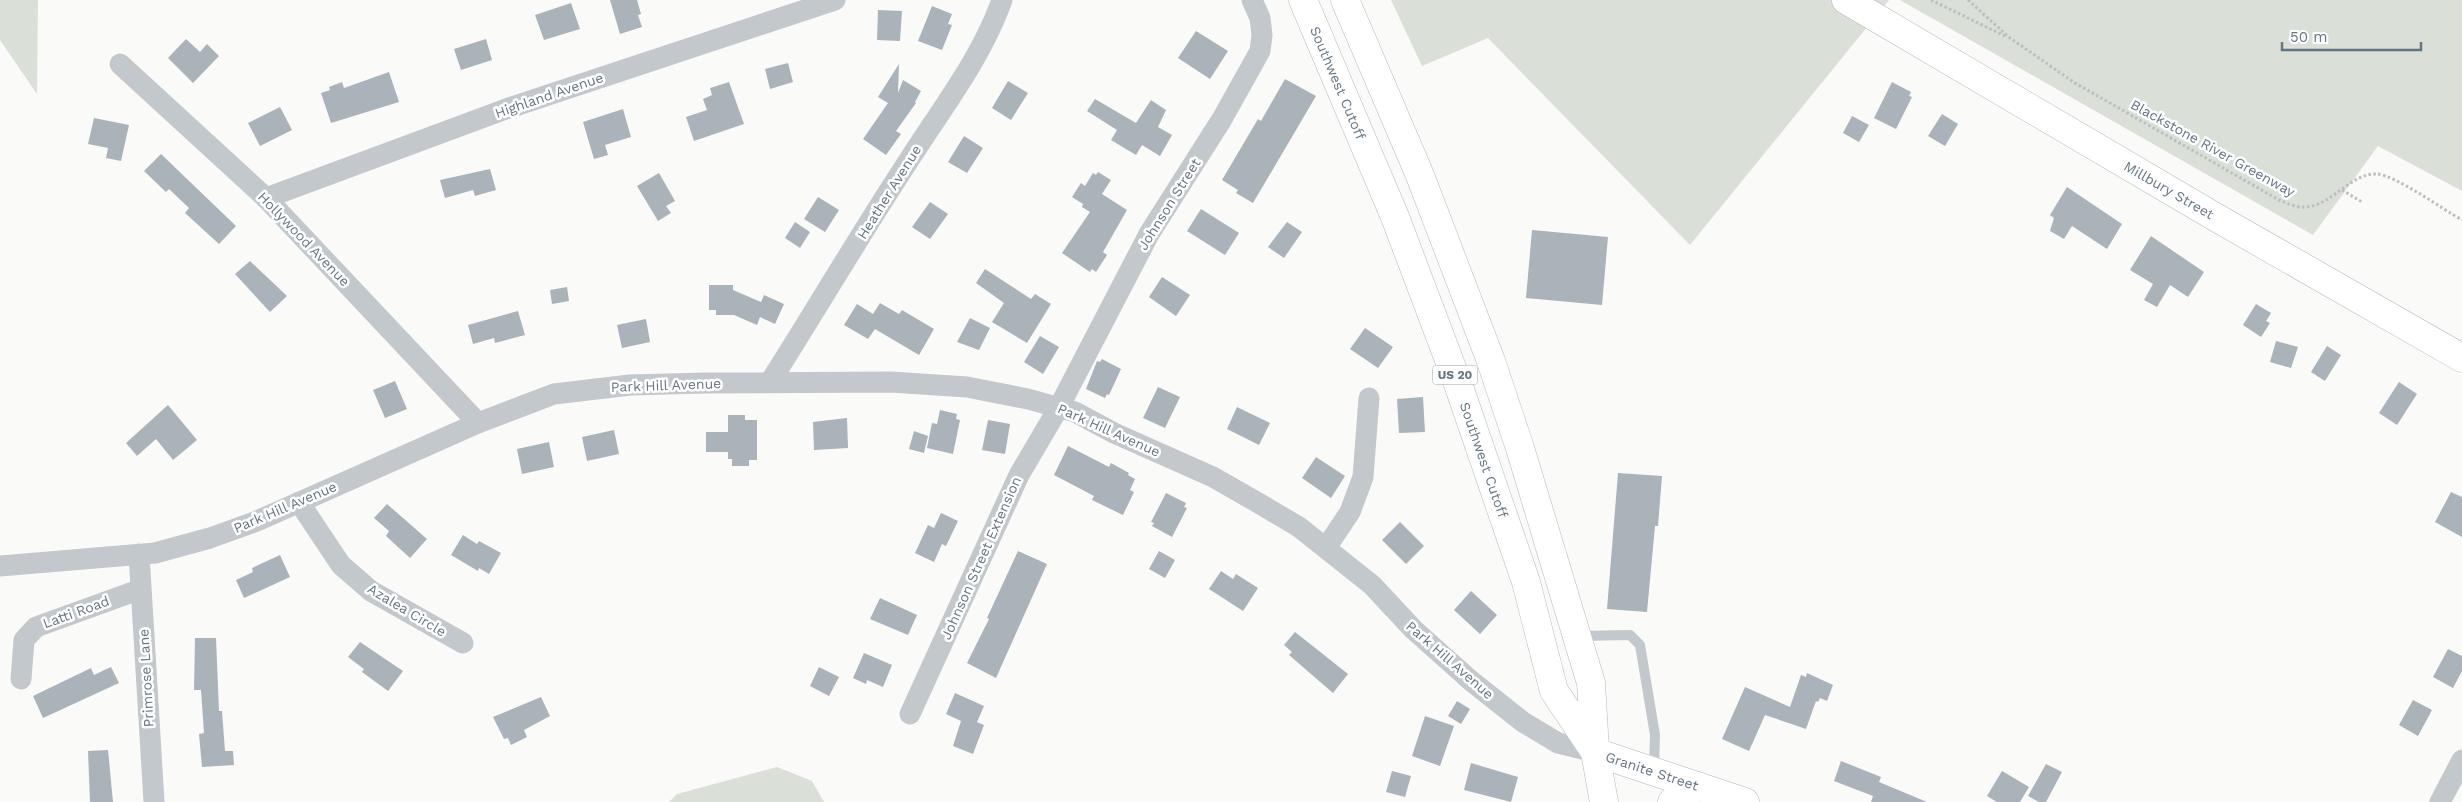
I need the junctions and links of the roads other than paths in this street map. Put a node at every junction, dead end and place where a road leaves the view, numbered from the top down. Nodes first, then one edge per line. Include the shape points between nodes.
1 (835, 0) edge
2 (1002, 0) edge
3 (1252, 0) edge
4 (1303, 0) edge
5 (1344, 0) edge
6 (1829, 0) edge
7 (1846, 0) edge
8 (1877, 20) junction
9 (120, 64) dead end
10 (266, 198) junction
11 (1471, 310) junction
12 (1436, 326) junction
13 (2462, 358) edge
14 (770, 382) junction
15 (1370, 398) dead end
16 (1059, 407) junction
17 (478, 423) junction
18 (300, 502) junction
19 (1326, 548) junction
20 (139, 554) junction
21 (0, 566) edge
22 (141, 589) junction
23 (1576, 636) junction
24 (462, 643) dead end
25 (22, 679) dead end
26 (910, 714) dead end
27 (1558, 743) joint
28 (1595, 752) junction
29 (2462, 760) edge
30 (1654, 772) junction
31 (1698, 786) junction
32 (154, 802) edge
33 (1604, 802) edge
34 (1672, 802) edge
35 (1745, 802) edge
36 (2440, 802) edge

1 - 10 street, Highland Avenue via 506,109
2 - 14 street, Heather Avenue via 993,26 967,72 908,160
3 - 16 street, Johnson Street via 1260,18 1260,51 1222,119 1149,234
4 - 12 main road, Southwest Cutoff / US 20 via 1395,218
5 - 11 main road, Southwest Cutoff / US 20 via 1415,164
6 - 8 main road, Millbury Street
7 - 8 main road, Millbury Street
8 - 13 main road, Millbury Street
9 - 10 street, Hollywood Avenue
10 - 17 street, Hollywood Avenue
11 - 12 main road
11 - 23 main road, Southwest Cutoff / US 20 via 1520,448
12 - 28 main road, Southwest Cutoff / US 20 via 1526,582 1554,691
14 - 16 street, Park Hill Avenue via 942,385 988,390
14 - 17 street, Park Hill Avenue via 673,383 572,391 528,402
15 - 19 street via 1363,477 1350,512
16 - 19 street, Park Hill Avenue via 1213,477 1299,527
16 - 26 street, Johnson Street Extension via 1019,475
17 - 18 street, Park Hill Avenue
18 - 20 street, Park Hill Avenue via 210,538 156,553
18 - 24 street, Azalea Circle via 341,565 371,591
19 - 27 street, Park Hill Avenue via 1372,585 1413,629 1470,680 1524,722
20 - 21 street, Park Hill Avenue
20 - 22 street, Primrose Lane
22 - 25 street, Latti Road via 36,627 24,640
22 - 32 street, Primrose Lane
23 - 28 main road, Southwest Cutoff / US 20 via 1590,683
23 - 30 lane via 1630,636 1640,645 1655,735
27 - 28 street, Granite Street
28 - 30 main road, Granite Street
28 - 33 main road, Southwest Cutoff / US 20
29 - 36 street
30 - 31 main road, Granite Street
31 - 34 main road
31 - 35 main road, Granite Street

